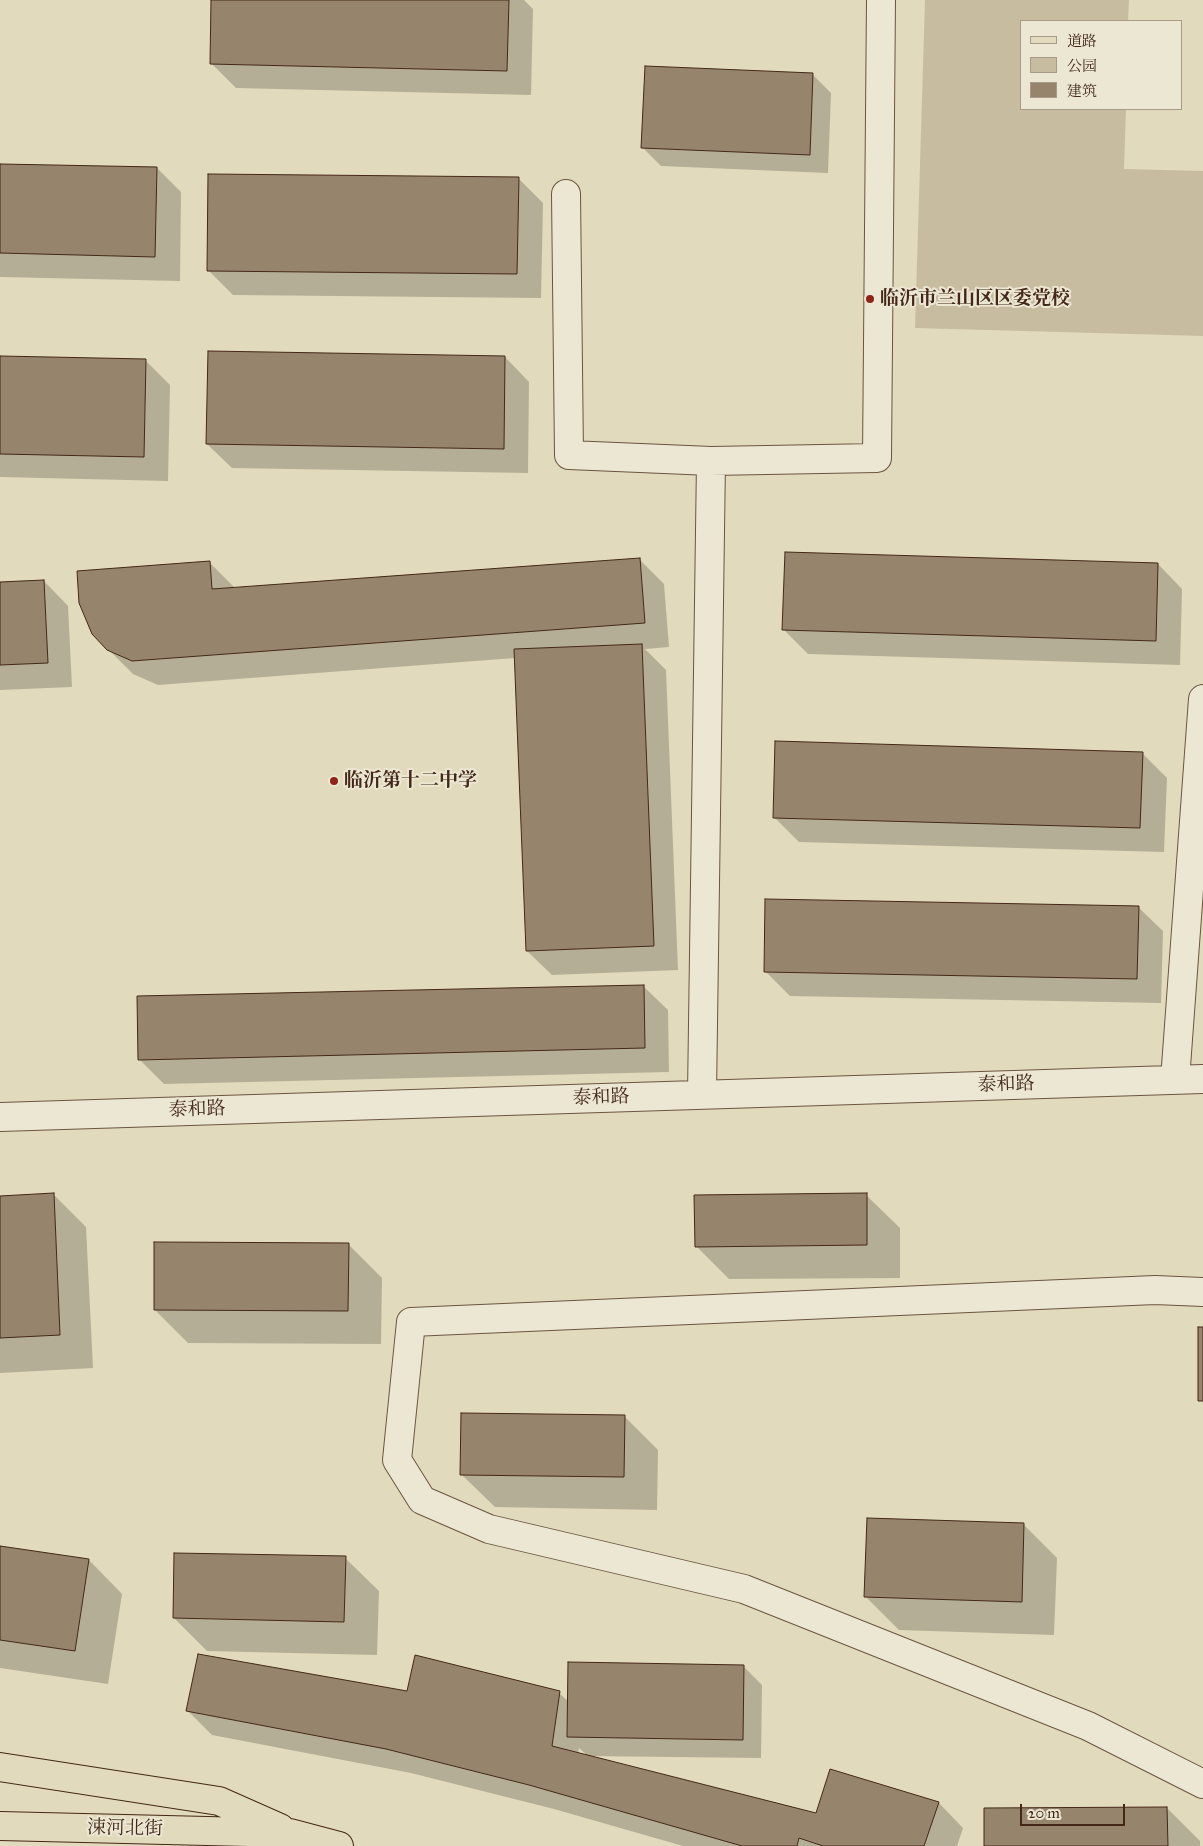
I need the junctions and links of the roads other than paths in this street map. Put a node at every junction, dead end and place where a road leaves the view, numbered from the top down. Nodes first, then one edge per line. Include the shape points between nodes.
1 (881, 0) edge
2 (566, 194) dead end
3 (711, 461) junction
4 (1203, 699) edge
5 (1203, 1079) edge
6 (1175, 1080) junction
7 (702, 1094) junction
8 (0, 1117) edge
9 (1203, 1292) edge
10 (0, 1767) edge
11 (1203, 1784) edge
12 (0, 1826) edge
13 (290, 1833) junction
14 (339, 1846) edge

1 - 3 street via 877,458
2 - 3 street via 569,456
3 - 7 street
4 - 6 street
5 - 6 street, 泰和路
6 - 7 street, 泰和路
7 - 8 street, 泰和路
9 - 11 street via 1155,1290 411,1322 397,1460 422,1500 489,1530 744,1588 1088,1726
10 - 13 main road via 219,1801
12 - 13 main road, 涑河北街
13 - 14 main road, 涑河北街

